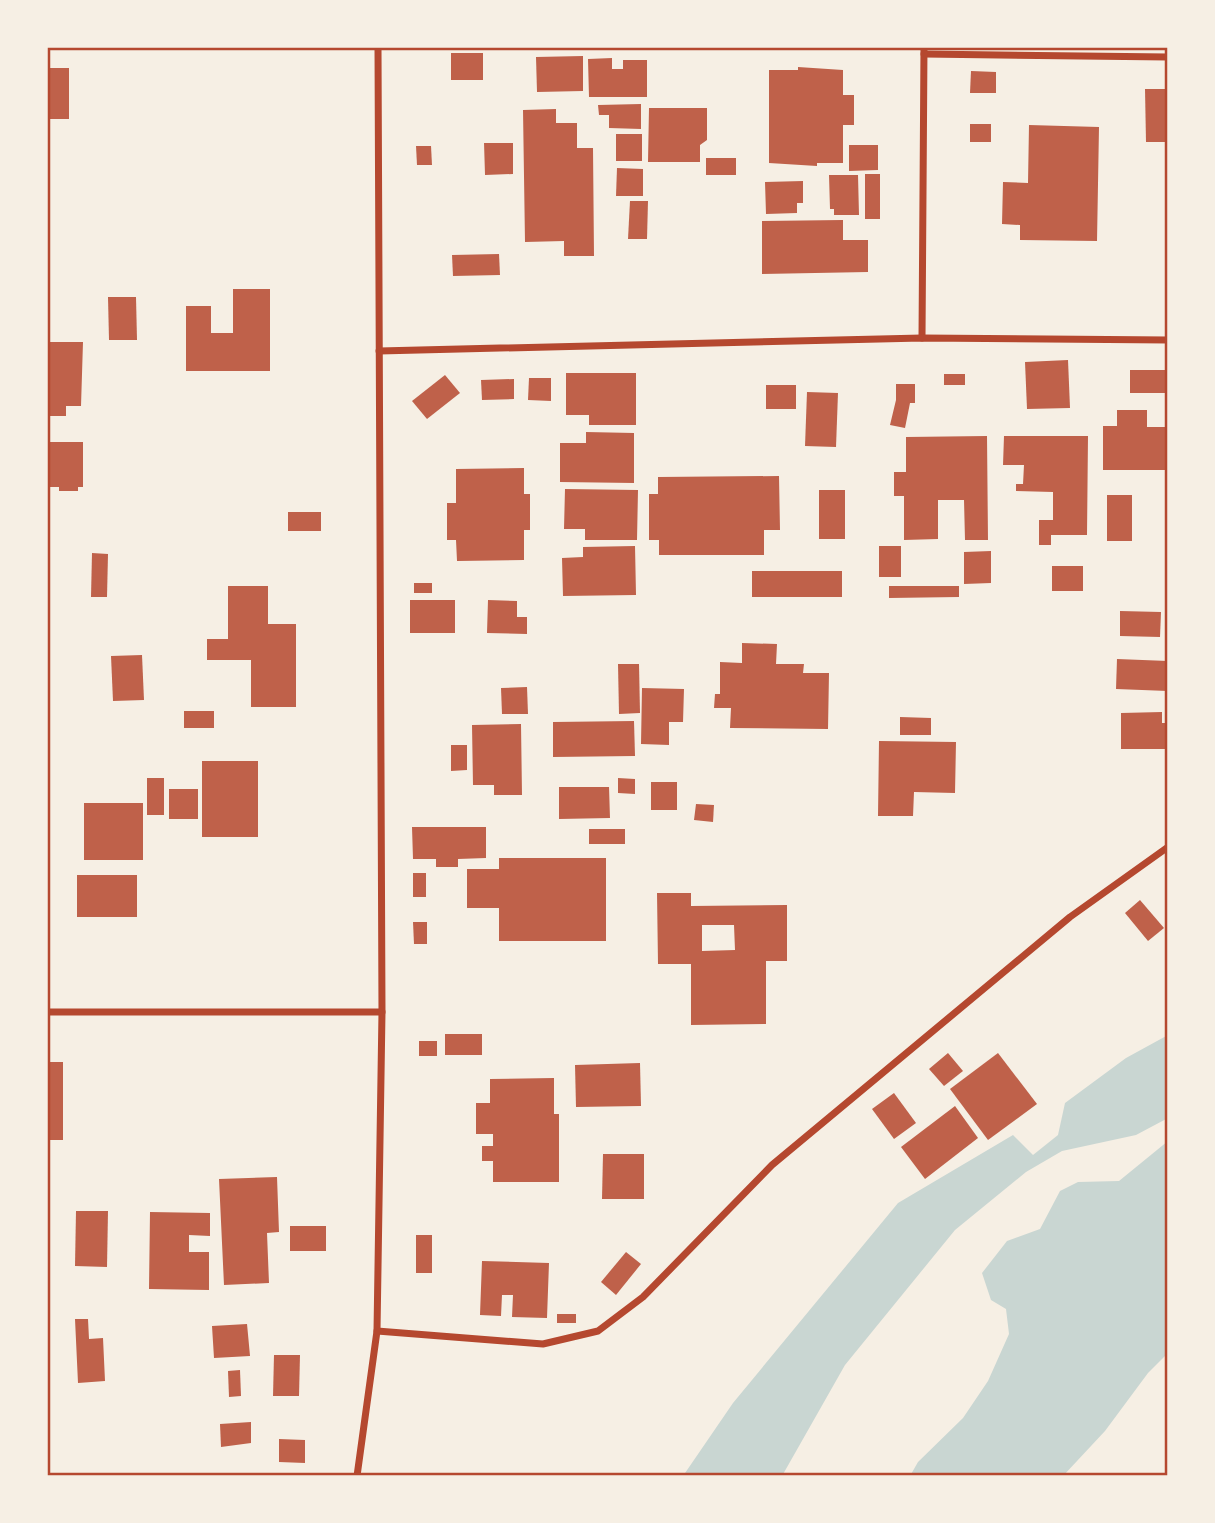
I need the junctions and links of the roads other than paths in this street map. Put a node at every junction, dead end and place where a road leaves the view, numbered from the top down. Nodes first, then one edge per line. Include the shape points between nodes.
1 (378, 47) edge
2 (924, 51) edge
3 (1168, 57) edge
4 (922, 338) junction
5 (1168, 340) edge
6 (379, 351) junction
7 (1168, 847) edge
8 (47, 1012) edge
9 (382, 1012) junction
10 (377, 1331) junction
11 (357, 1476) edge

1 - 6 street
2 - 3 street
2 - 4 street
4 - 5 street
4 - 6 street
6 - 9 street
7 - 10 street via 1070,917 772,1165 643,1297 598,1331 543,1344
8 - 9 street
9 - 10 street
10 - 11 street

